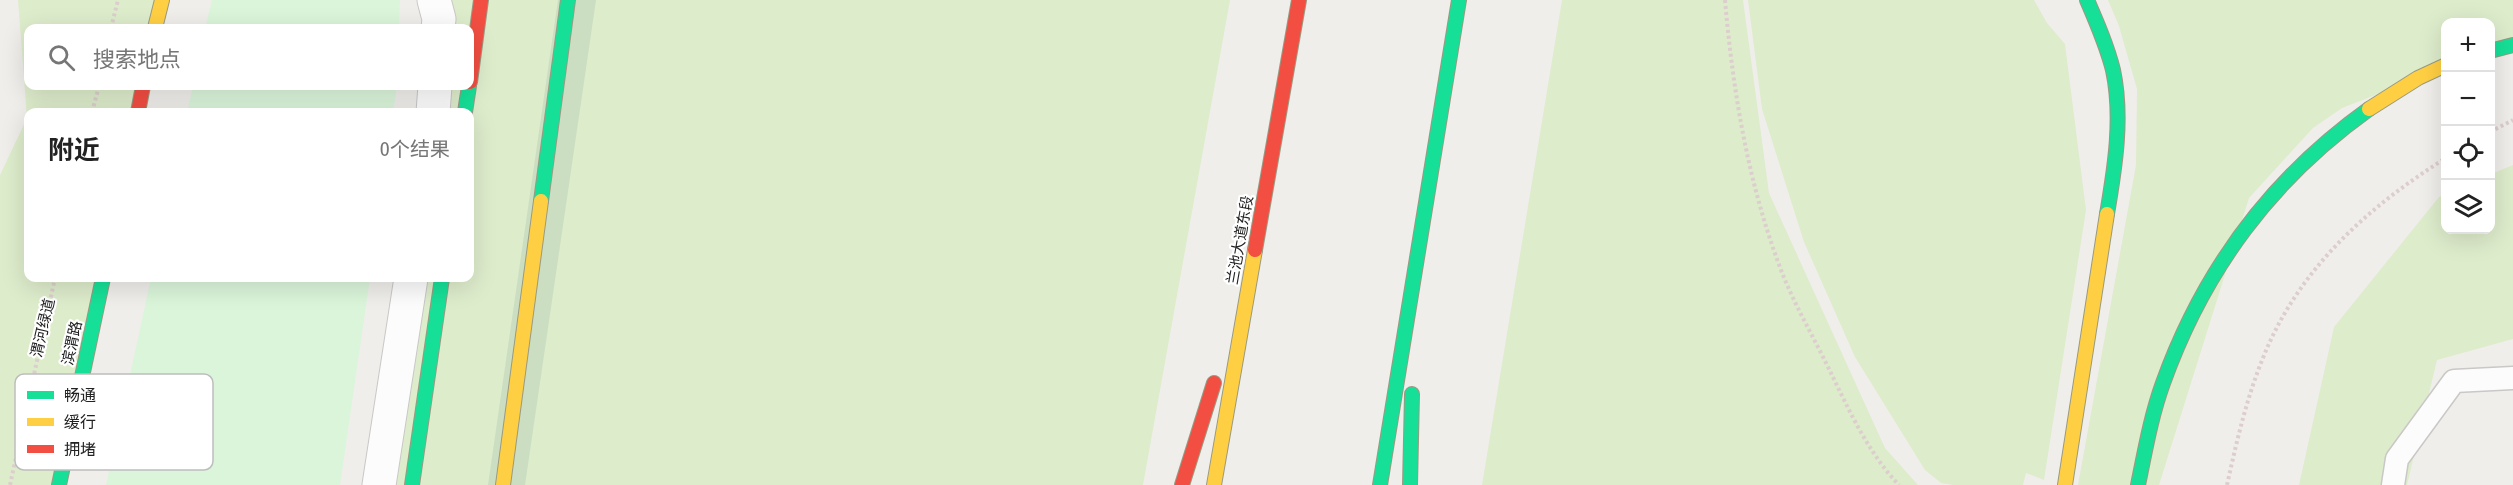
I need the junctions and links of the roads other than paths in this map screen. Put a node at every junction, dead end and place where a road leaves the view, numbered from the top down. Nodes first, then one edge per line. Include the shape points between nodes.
1 (162, 0) edge
2 (435, 0) edge
3 (481, 0) edge
4 (568, 0) edge
5 (1299, 0) edge
6 (1459, 0) edge
7 (2087, 0) edge
8 (157, 24) edge
9 (438, 24) edge
10 (2513, 45) edge
11 (474, 49) edge
12 (2495, 50) edge
13 (2441, 67) edge
14 (142, 90) edge
15 (435, 90) edge
16 (468, 90) edge
17 (139, 108) edge
18 (433, 108) edge
19 (466, 108) edge
20 (1254, 258) junction
21 (1414, 279) junction
22 (102, 282) edge
23 (410, 282) edge
24 (441, 282) edge
25 (83, 374) edge
26 (2513, 378) edge
27 (62, 470) edge
28 (59, 485) edge
29 (379, 485) edge
30 (412, 485) edge
31 (503, 485) edge
32 (1182, 485) edge
33 (1214, 485) edge
34 (1380, 485) edge
35 (1410, 485) edge
36 (2065, 485) edge
37 (2139, 485) edge
38 (2393, 485) edge

1 - 8 main road
2 - 9 street
3 - 11 main road
4 - 31 main road
5 - 20 main road, 兰池大道东段
6 - 21 main road
7 - 36 main road via 2115,82 2116,121 2106,223
10 - 12 main road
13 - 37 main road via 2338,129 2254,213 2213,275 2186,329 2163,384
14 - 17 main road
15 - 18 street
16 - 19 main road
20 - 32 main road
20 - 33 main road, 兰池大道东段
21 - 34 main road
21 - 35 main road
22 - 25 main road, 滨渭路
23 - 29 street
24 - 30 main road
26 - 38 lane via 2454,381 2397,459
27 - 28 main road, 滨渭路

